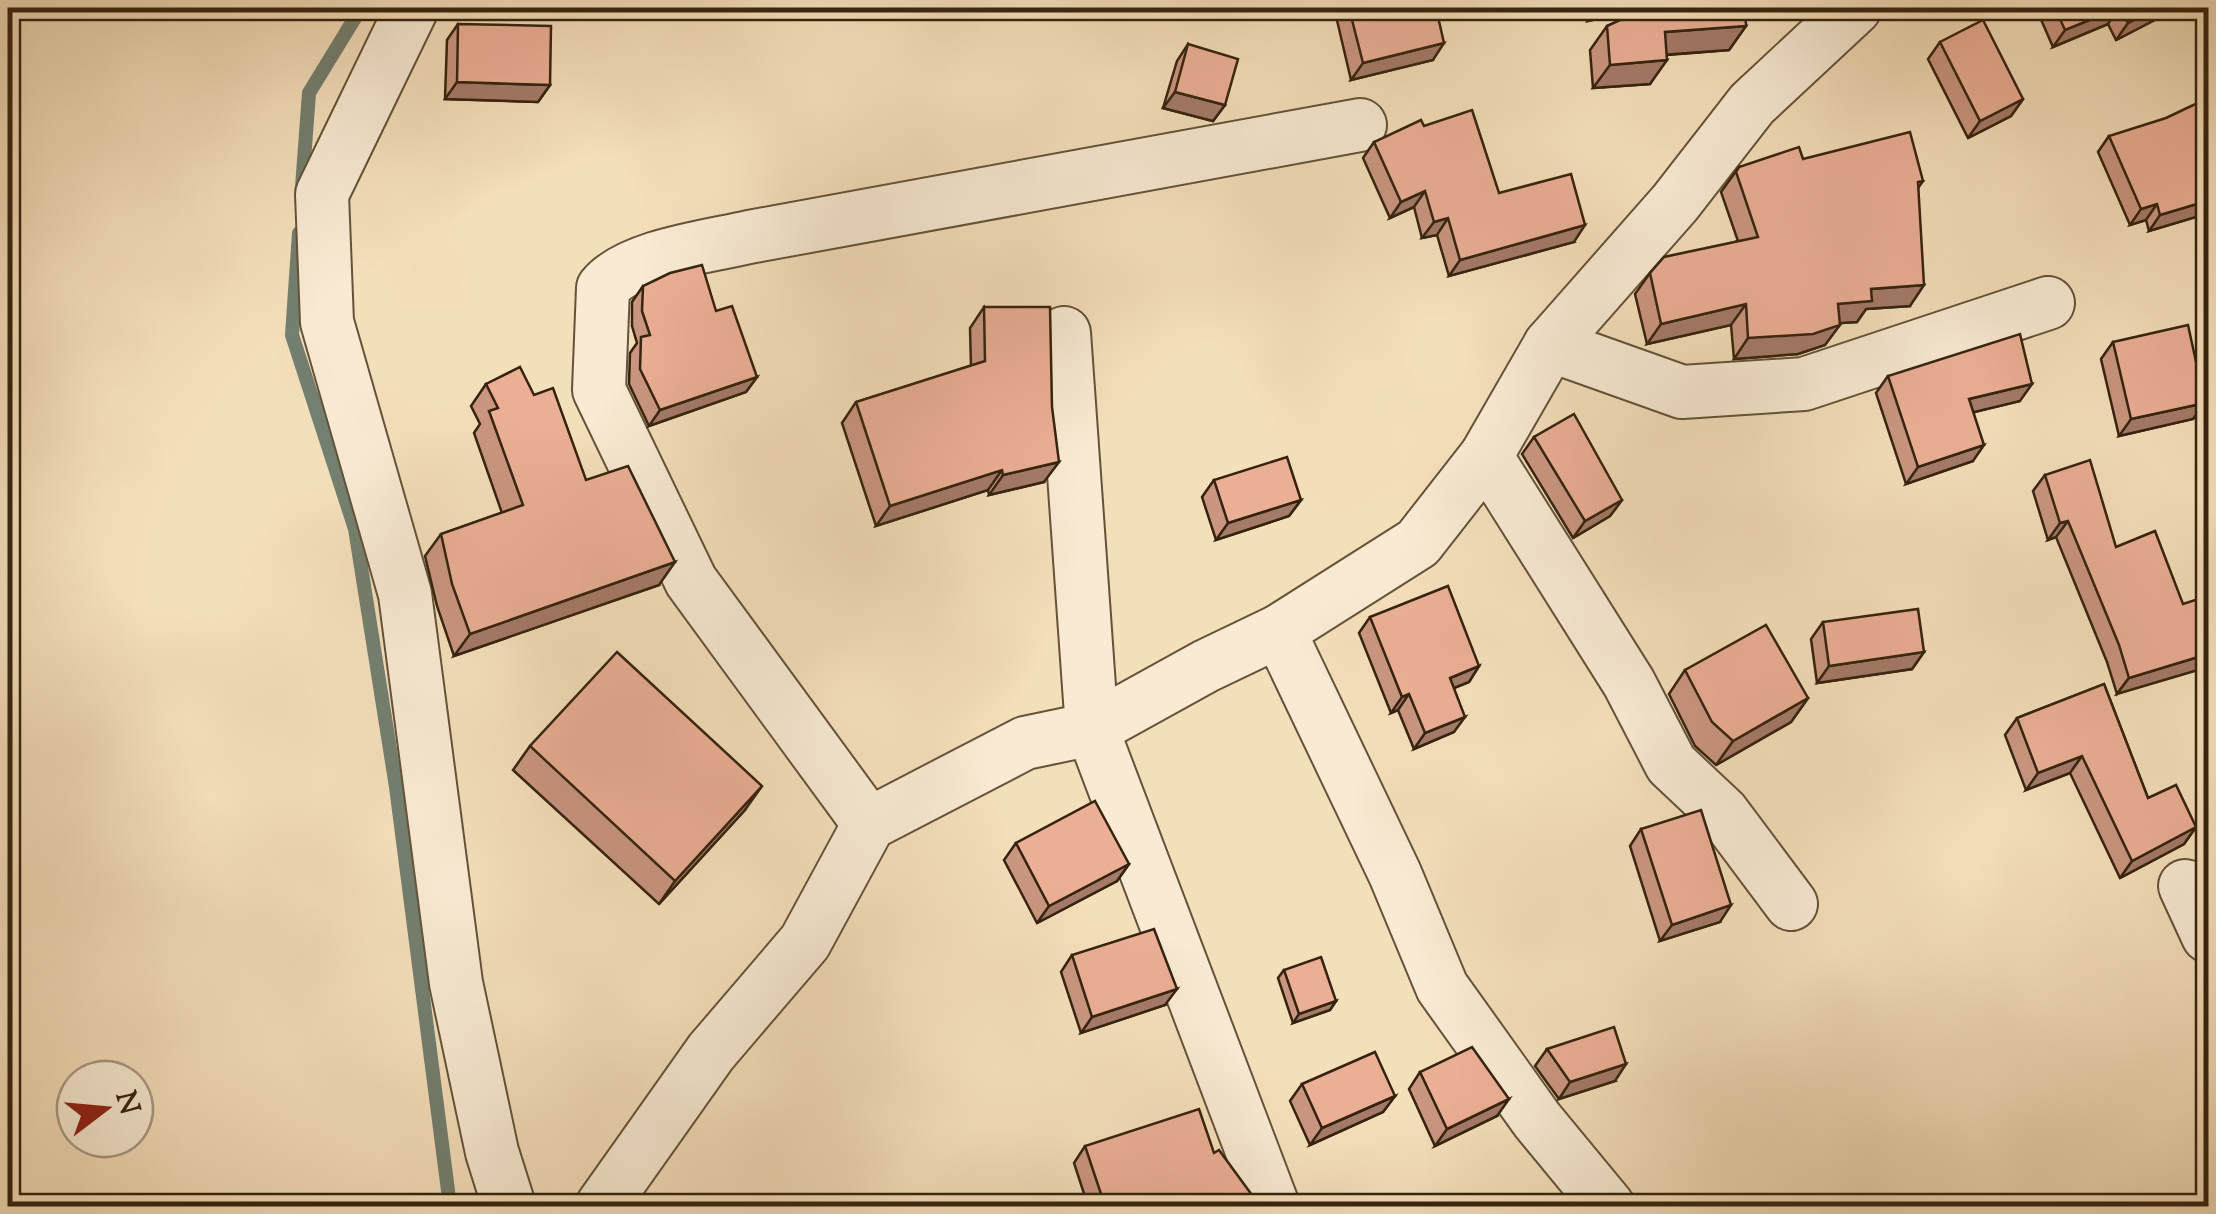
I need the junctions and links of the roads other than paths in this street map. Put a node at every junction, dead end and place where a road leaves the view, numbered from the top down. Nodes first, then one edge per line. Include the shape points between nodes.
1 (412, 8) edge
2 (1855, 8) edge
3 (1360, 126) dead end
4 (2048, 303) dead end
5 (1064, 333) dead end
6 (1550, 345) junction
7 (1486, 456) junction
8 (1279, 631) junction
9 (1092, 729) junction
10 (870, 824) junction
11 (2186, 886) dead end
12 (1791, 904) dead end
13 (2208, 936) edge
14 (620, 1200) edge
15 (509, 1206) edge
16 (1273, 1206) edge
17 (1608, 1206) edge

1 - 15 street via 322,194 327,322 405,594 456,983
2 - 6 street via 1752,104
3 - 10 street via 749,237 651,261 612,277 603,288 599,390 691,581
4 - 6 street via 1804,384 1682,392
5 - 9 street
6 - 7 street
7 - 8 street via 1418,543
7 - 12 street via 1629,683 1671,764 1723,813
8 - 9 street
8 - 17 street via 1442,986
9 - 10 street via 1025,743
9 - 16 street
10 - 14 street via 805,942 711,1052
11 - 13 street

